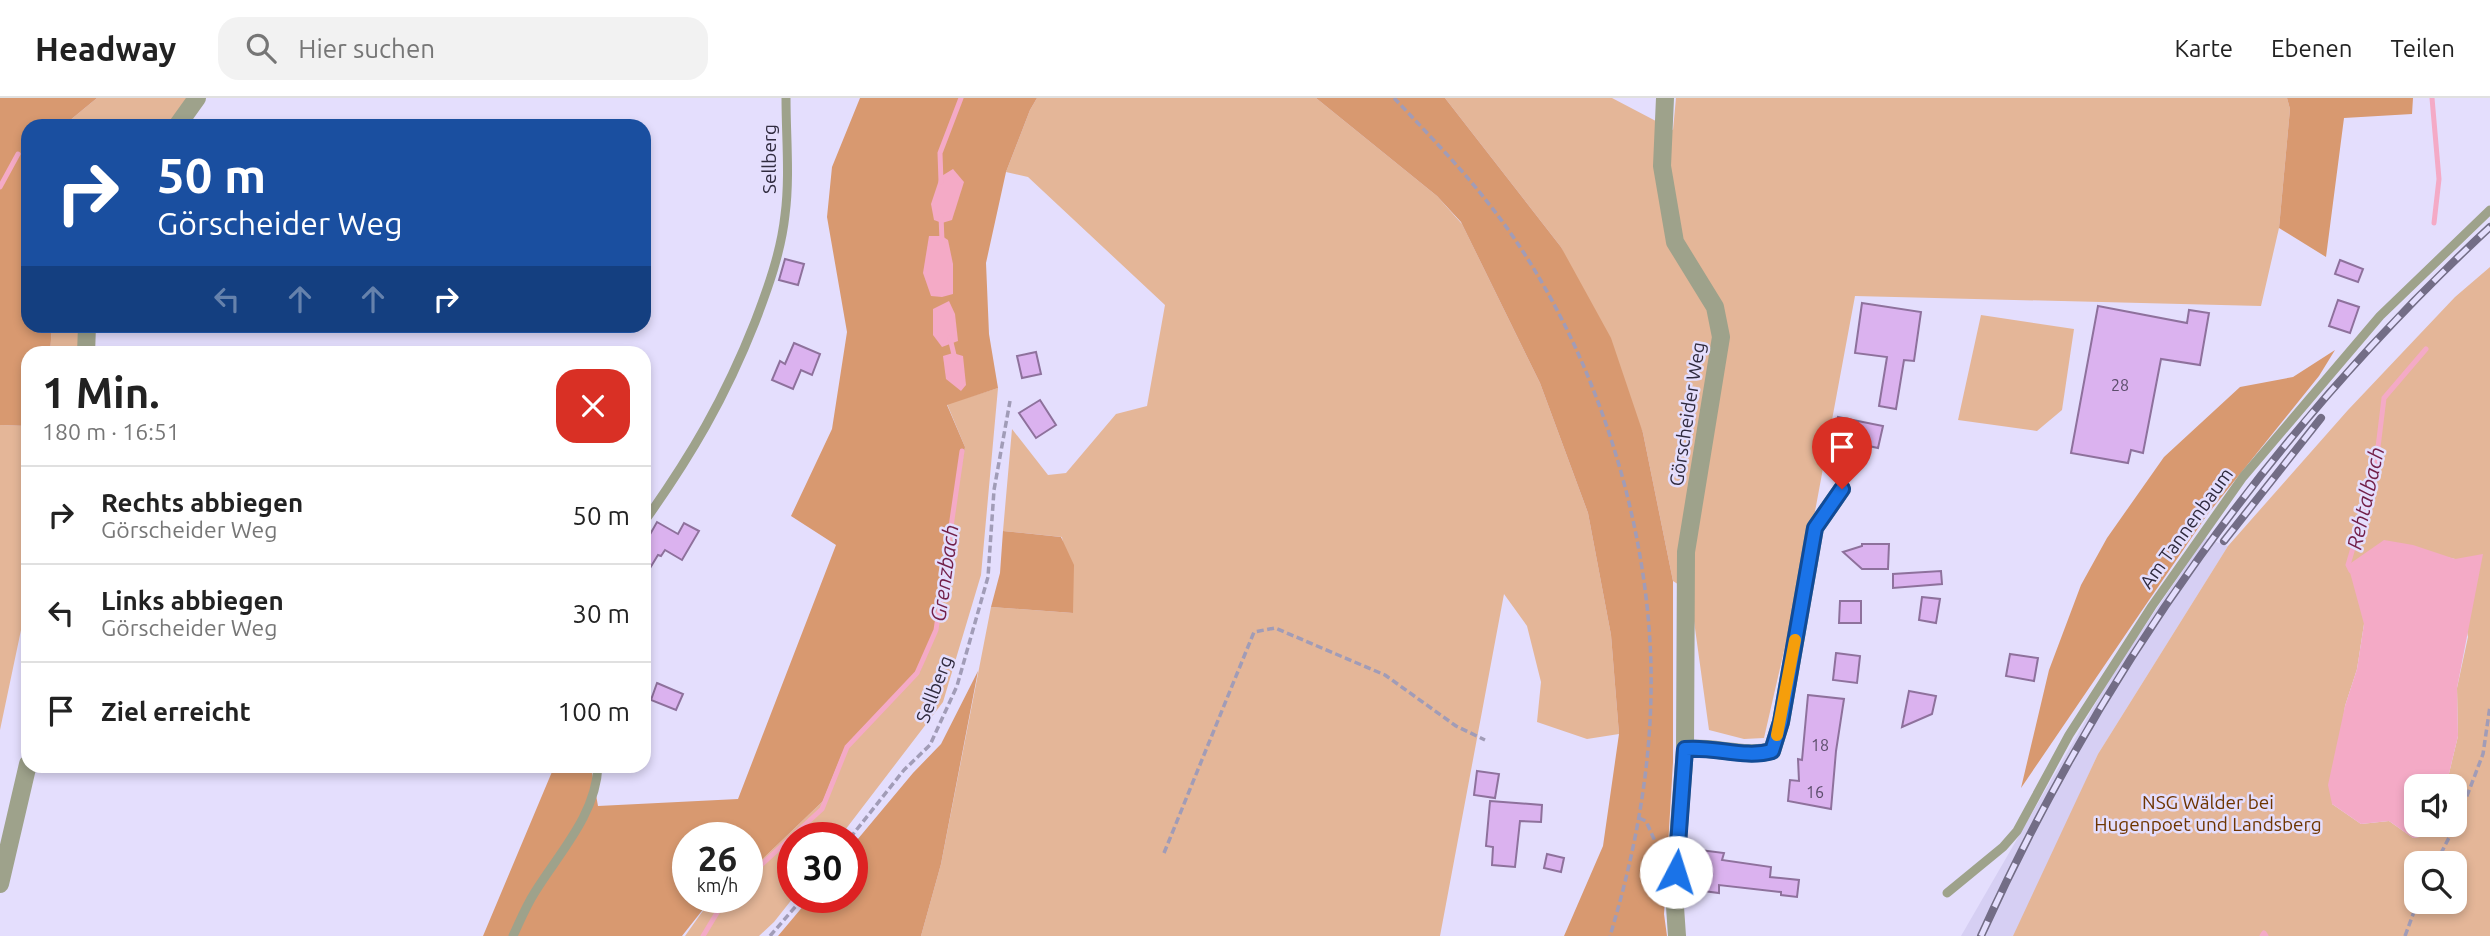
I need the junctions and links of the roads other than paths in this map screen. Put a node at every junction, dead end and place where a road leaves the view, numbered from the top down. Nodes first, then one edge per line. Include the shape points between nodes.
1 (197, 98) edge
2 (786, 98) edge
3 (1665, 98) edge
4 (182, 119) edge
5 (2490, 210) edge
6 (1842, 489) dead end
7 (651, 512) edge
8 (1685, 749) junction
9 (26, 773) edge
10 (597, 773) edge
11 (0, 884) edge
12 (1947, 893) dead end
13 (513, 936) edge
14 (1676, 936) edge

1 - 4 street
2 - 7 lane, Sellberg via 785,215 766,293 705,431
3 - 8 street, Görscheider Weg via 1662,166 1675,242 1715,307 1721,337 1686,552
5 - 12 lane, Am Tannenbaum via 2380,316 2243,477 2099,688 2017,831
6 - 8 street via 1815,528 1772,751
8 - 14 street, Görscheider Weg via 1674,892
9 - 11 street
10 - 13 lane via 582,820 532,897

